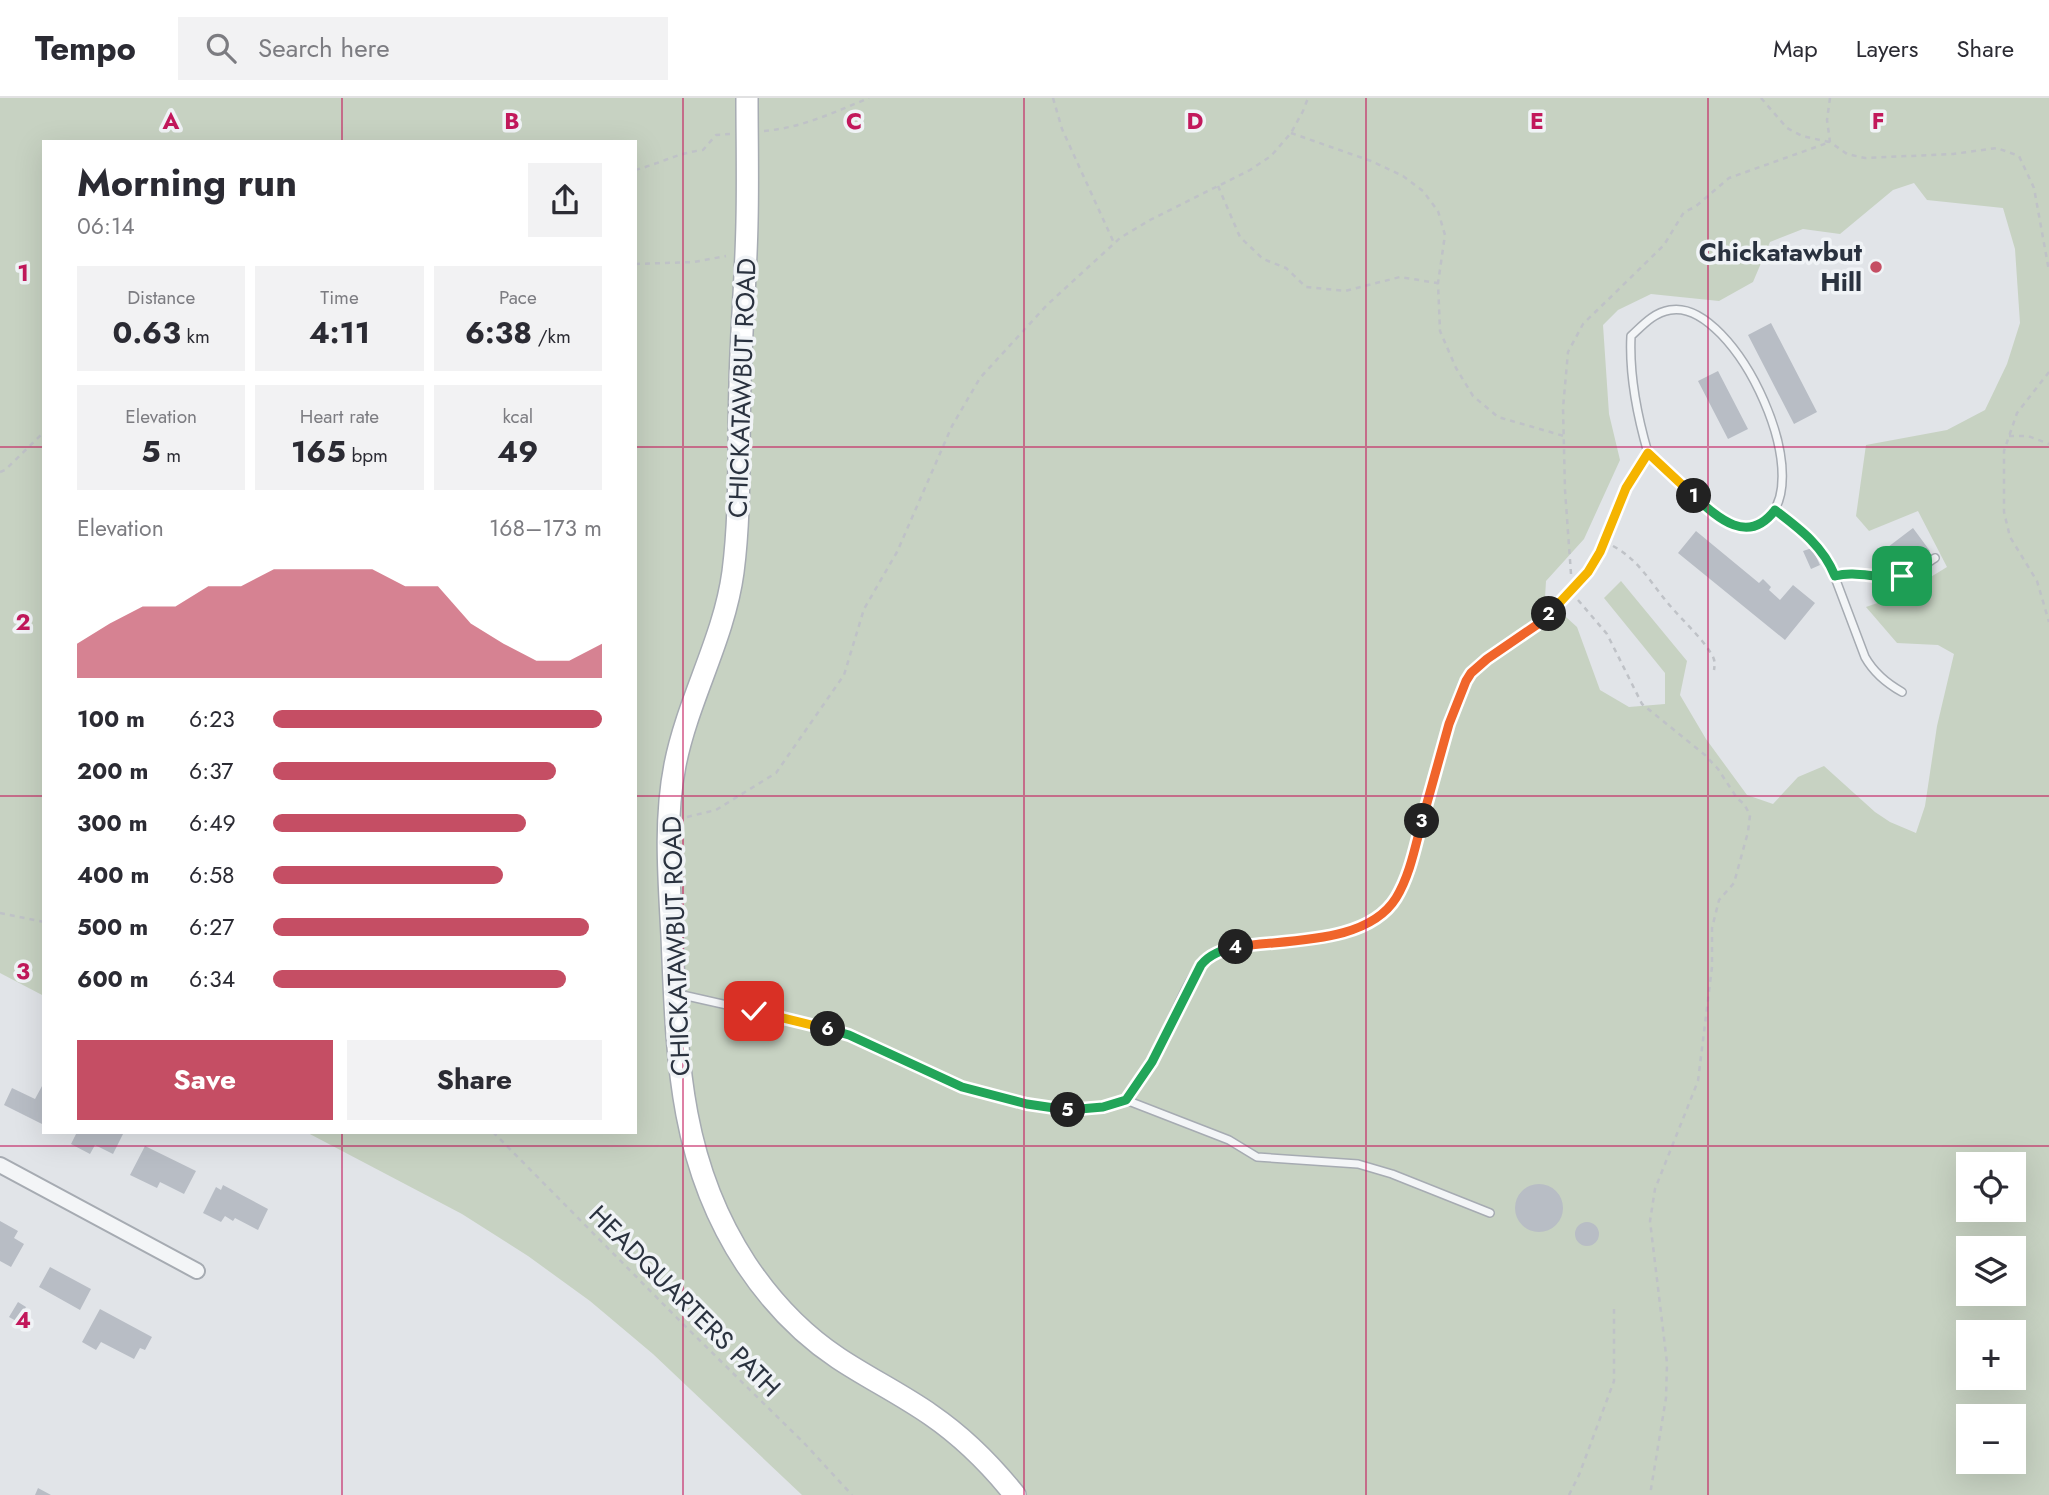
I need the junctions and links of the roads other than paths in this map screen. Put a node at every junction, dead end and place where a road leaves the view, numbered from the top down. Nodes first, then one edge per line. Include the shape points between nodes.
1 (747, 98) edge
2 (1648, 453) junction
3 (1775, 510) junction
4 (1935, 558) dead end
5 (1835, 576) junction
6 (1902, 692) dead end
7 (674, 993) junction
8 (1126, 1100) junction
9 (0, 1166) edge
10 (1490, 1213) dead end
11 (197, 1271) dead end
12 (1015, 1495) edge

1 - 7 main road, CHICKATAWBUT ROAD via 737,527 733,575 675,767 668,822
2 - 3 lane via 1727,523 1753,526
2 - 3 lane via 1638,419 1631,336 1655,314 1672,309 1695,312 1714,326 1759,389 1781,460 1782,489
2 - 8 lane via 1626,488 1588,572 1541,622 1487,659 1466,681 1449,724 1408,874 1389,907 1374,920 1340,933 1234,947 1206,958 1152,1062
3 - 5 lane via 1812,539
4 - 5 lane via 1902,576
5 - 6 lane via 1870,666
7 - 8 lane via 849,1035 962,1087 1027,1104 1074,1110
7 - 12 main road, CHICKATAWBUT ROAD via 680,1075 691,1139 717,1210 750,1269 812,1338 939,1421 981,1455
8 - 10 lane via 1228,1140 1257,1157 1358,1164
9 - 11 street

